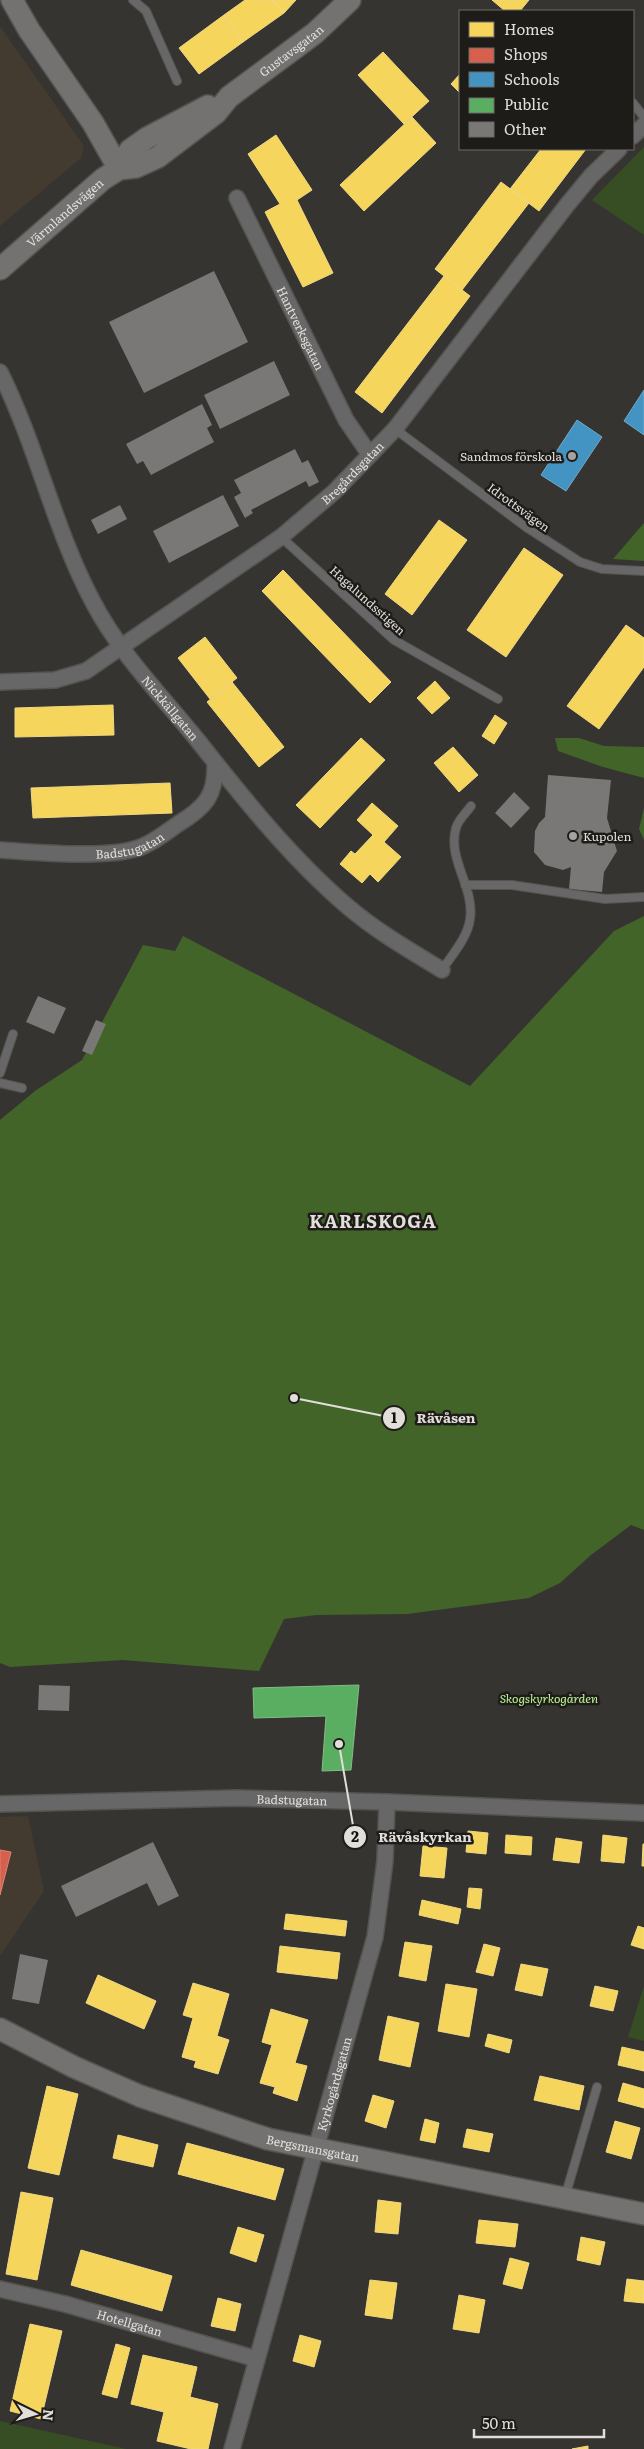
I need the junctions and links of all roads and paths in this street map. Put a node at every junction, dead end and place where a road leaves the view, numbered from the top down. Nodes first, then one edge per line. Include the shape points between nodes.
1 (12, 0) edge
2 (133, 0) edge
3 (350, 0) edge
4 (177, 81) dead end
5 (634, 104) edge
6 (644, 116) edge
7 (644, 124) edge
8 (634, 135) edge
9 (618, 150) edge
10 (111, 174) junction
11 (237, 198) dead end
12 (0, 251) edge
13 (0, 269) edge
14 (0, 372) edge
15 (395, 429) junction
16 (370, 455) junction
17 (281, 537) junction
18 (644, 571) edge
19 (122, 648) junction
20 (0, 682) edge
21 (498, 699) dead end
22 (214, 763) junction
23 (471, 806) dead end
24 (0, 850) edge
25 (465, 885) junction
26 (644, 897) edge
27 (442, 970) joint
28 (13, 1034) dead end
29 (0, 1073) edge
30 (0, 1083) edge
31 (22, 1088) dead end
32 (387, 1802) junction
33 (0, 1804) edge
34 (644, 1813) edge
35 (0, 2029) edge
36 (597, 2087) dead end
37 (316, 2150) junction
38 (564, 2199) junction
39 (644, 2214) edge
40 (0, 2289) edge
41 (257, 2359) junction
42 (232, 2449) edge

1 - 10 street via 93,123
2 - 4 lane via 146,11
3 - 10 street, Gustavsgatan via 314,33 229,97 216,112 158,157
5 - 6 lane
7 - 8 street
9 - 15 street, Bregårdsgatan via 567,205
10 - 12 street, Värmlandsvägen via 71,195
10 - 13 street, Värmlandsvägen
11 - 16 street, Hantverksgatan via 342,412
14 - 19 street, Nickkällgatan via 79,573 107,627
15 - 16 street, Bregårdsgatan
15 - 18 lane, Idrottsvägen via 526,527 580,562 602,569
16 - 17 street, Bregårdsgatan via 334,492
17 - 19 street, Bregårdsgatan
17 - 21 lane, Hagalundsstigen via 394,640
19 - 20 street, Bregårdsgatan via 86,671 55,680
19 - 22 street, Nickkällgatan
22 - 24 street, Badstugatan via 215,784 206,802 183,821 139,848 104,853
22 - 27 street, Nickkällgatan via 278,837 347,906 378,931
23 - 25 lane via 456,827 454,840
25 - 26 lane via 512,885 605,899
25 - 27 lane via 470,921
28 - 29 lane
30 - 31 lane
32 - 33 street, Badstugatan via 237,1798
32 - 34 street, Badstugatan
32 - 37 street, Kyrkogårdsgatan via 375,1937
35 - 37 street, Bergsmansgatan via 140,2096 268,2138
36 - 38 lane
37 - 38 street, Bergsmansgatan
37 - 41 street, Kyrkogårdsgatan
38 - 39 street, Bergsmansgatan
40 - 41 street, Hotellgatan via 65,2304
41 - 42 street, Kyrkogårdsgatan

